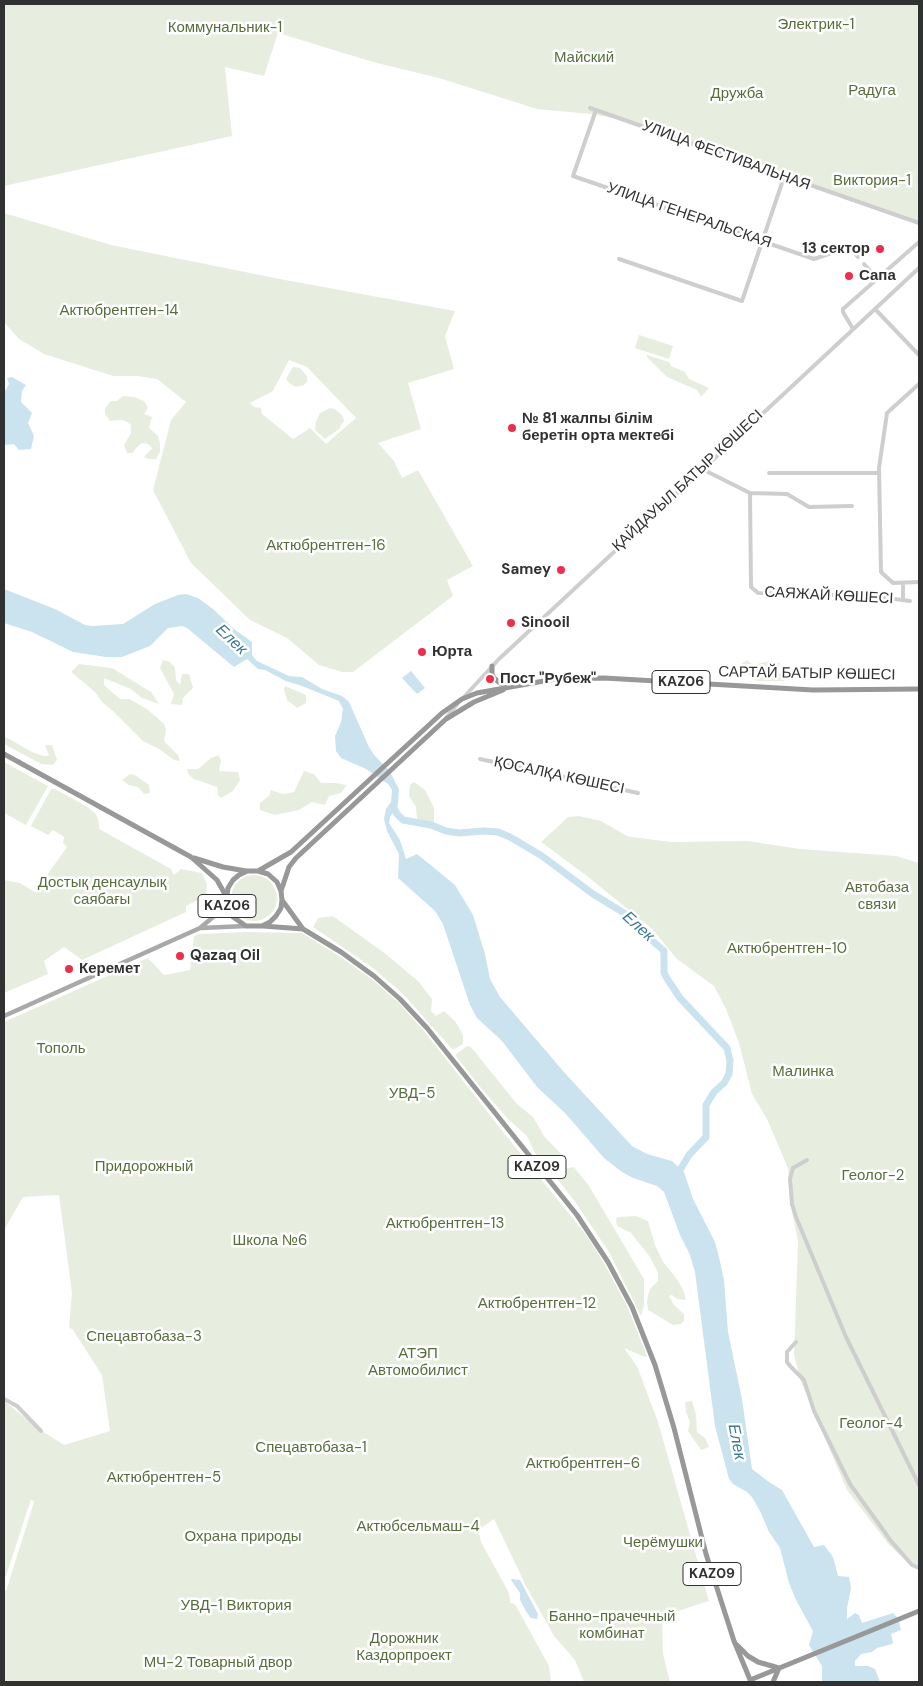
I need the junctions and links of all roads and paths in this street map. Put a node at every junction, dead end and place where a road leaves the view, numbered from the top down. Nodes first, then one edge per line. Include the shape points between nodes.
1 (590, 108) dead end
2 (596, 110) junction
3 (784, 177) junction
4 (919, 223) edge
5 (762, 242) junction
6 (919, 242) edge
7 (858, 257) dead end
8 (619, 259) dead end
9 (864, 264) dead end
10 (919, 268) edge
11 (877, 279) junction
12 (875, 309) junction
13 (853, 329) junction
14 (919, 355) edge
15 (919, 384) edge
16 (702, 469) junction
17 (769, 473) dead end
18 (879, 473) junction
19 (750, 493) junction
20 (852, 506) dead end
21 (903, 582) junction
22 (919, 582) edge
23 (903, 600) junction
24 (910, 601) dead end
25 (492, 666) junction
26 (515, 686) junction
27 (919, 689) edge
28 (462, 699) junction
29 (446, 719) junction
30 (4, 754) edge
31 (480, 759) dead end
32 (638, 793) dead end
33 (191, 857) junction
34 (247, 871) junction
35 (258, 871) junction
36 (281, 891) junction
37 (226, 896) junction
38 (282, 900) junction
39 (226, 903) junction
40 (246, 926) junction
41 (262, 926) junction
42 (200, 928) junction
43 (303, 929) junction
44 (4, 1016) edge
45 (807, 1160) dead end
46 (796, 1342) dead end
47 (4, 1399) edge
48 (41, 1431) dead end
49 (919, 1485) edge
50 (919, 1568) edge
51 (919, 1611) edge
52 (734, 1641) junction
53 (781, 1667) junction
54 (751, 1681) edge
55 (773, 1682) edge

1 - 2 street, УЛИЦА ФЕСТИВАЛЬНАЯ
2 - 3 street, УЛИЦА ФЕСТИВАЛЬНАЯ
2 - 5 street, УЛИЦА ГЕНЕРАЛЬСКАЯ via 573,176
3 - 4 street, УЛИЦА ФЕСТИВАЛЬНАЯ
3 - 5 street
5 - 7 street, УЛИЦА ГЕНЕРАЛЬСКАЯ via 814,259 849,247
5 - 8 street via 742,301
6 - 11 street
9 - 11 street
10 - 12 street, ҚАЙДАУЫЛ БАТЫР КӨШЕСІ
11 - 13 street via 843,310
12 - 13 street, ҚАЙДАУЫЛ БАТЫР КӨШЕСІ
12 - 14 street
13 - 16 street, ҚАЙДАУЫЛ БАТЫР КӨШЕСІ
15 - 18 street via 888,413
16 - 19 street
16 - 25 street, ҚАЙДАУЫЛ БАТЫР КӨШЕСІ
17 - 18 street
18 - 21 street via 881,572 893,583
19 - 20 street via 787,494 809,507
19 - 23 street, САЯЖАЙ КӨШЕСІ via 751,587 758,593
21 - 22 street
21 - 23 street
23 - 24 street, САЯЖАЙ КӨШЕСІ
25 - 26 highway via 496,680
25 - 28 street, ҚАЙДАУЫЛ БАТЫР КӨШЕСІ
26 - 27 highway, САРТАЙ БАТЫР КӨШЕСІ / KАZ06 via 556,679 604,678 813,690
26 - 28 highway, KАZ06
26 - 29 highway, KАZ06 via 474,702
28 - 29 street, ҚАЙДАУЫЛ БАТЫР КӨШЕСІ
28 - 35 highway, KАZ06 via 442,713 291,852
29 - 36 highway, KАZ06 via 296,858
30 - 33 highway, KАZ06
31 - 32 street, ҚОСАЛҚА КӨШЕСІ
33 - 34 highway, KАZ06
33 - 37 highway, KАZ06 via 217,880
34 - 35 highway, KАZ06
34 - 37 highway, KАZ06 via 233,880
35 - 36 highway via 268,874
36 - 38 highway, KАZ06
37 - 39 highway, KАZ06
38 - 41 highway, KАZ06 via 276,916
38 - 43 highway, KAZ09
39 - 40 highway, KАZ06 via 233,917
39 - 42 main road
40 - 41 highway, KАZ06
40 - 42 main road
41 - 43 highway, KAZ09
42 - 44 main road
43 - 52 highway, KAZ09 via 374,976 427,1028 577,1215 608,1262 632,1307 655,1365 704,1546
45 - 49 street via 793,1168 790,1179 796,1217 846,1337
46 - 50 street via 787,1352 788,1362 804,1380 814,1411 850,1484 891,1541 912,1565
47 - 48 street via 17,1406
51 - 53 highway
52 - 53 highway via 758,1662
52 - 54 highway, KAZ09
53 - 54 highway
53 - 55 highway

